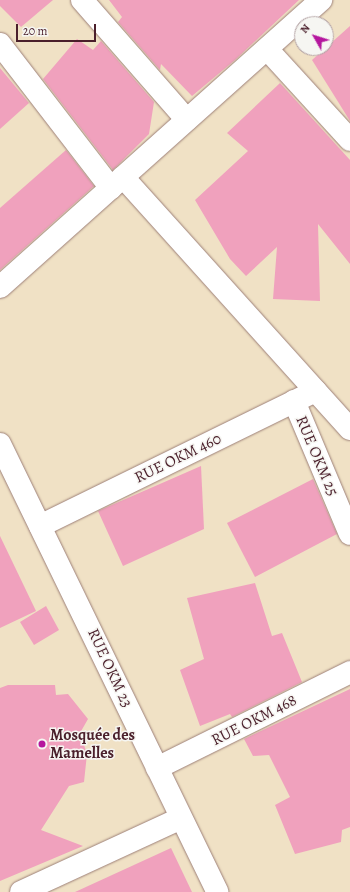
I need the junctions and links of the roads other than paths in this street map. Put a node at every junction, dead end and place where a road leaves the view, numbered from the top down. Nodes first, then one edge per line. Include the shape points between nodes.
1 (82, 0) edge
2 (321, 0) edge
3 (0, 44) edge
4 (266, 49) junction
5 (188, 120) junction
6 (350, 140) edge
7 (117, 183) junction
8 (0, 287) edge
9 (316, 391) junction
10 (294, 401) junction
11 (350, 429) edge
12 (0, 444) edge
13 (40, 526) junction
14 (350, 534) edge
15 (350, 672) edge
16 (157, 768) junction
17 (181, 818) junction
18 (21, 892) edge
19 (218, 892) edge

1 - 5 street
2 - 4 street
3 - 7 street
4 - 5 street
4 - 6 street
5 - 7 street
7 - 8 street
7 - 9 street
9 - 10 street, RUE OKM 460
9 - 11 street
10 - 13 street, RUE OKM 460
10 - 14 street, RUE OKM 25
12 - 13 street, RUE OKM 23
13 - 16 street, RUE OKM 23
15 - 16 street, RUE OKM 468
16 - 17 street, RUE OKM 23
17 - 18 street
17 - 19 street, RUE OKM 23

